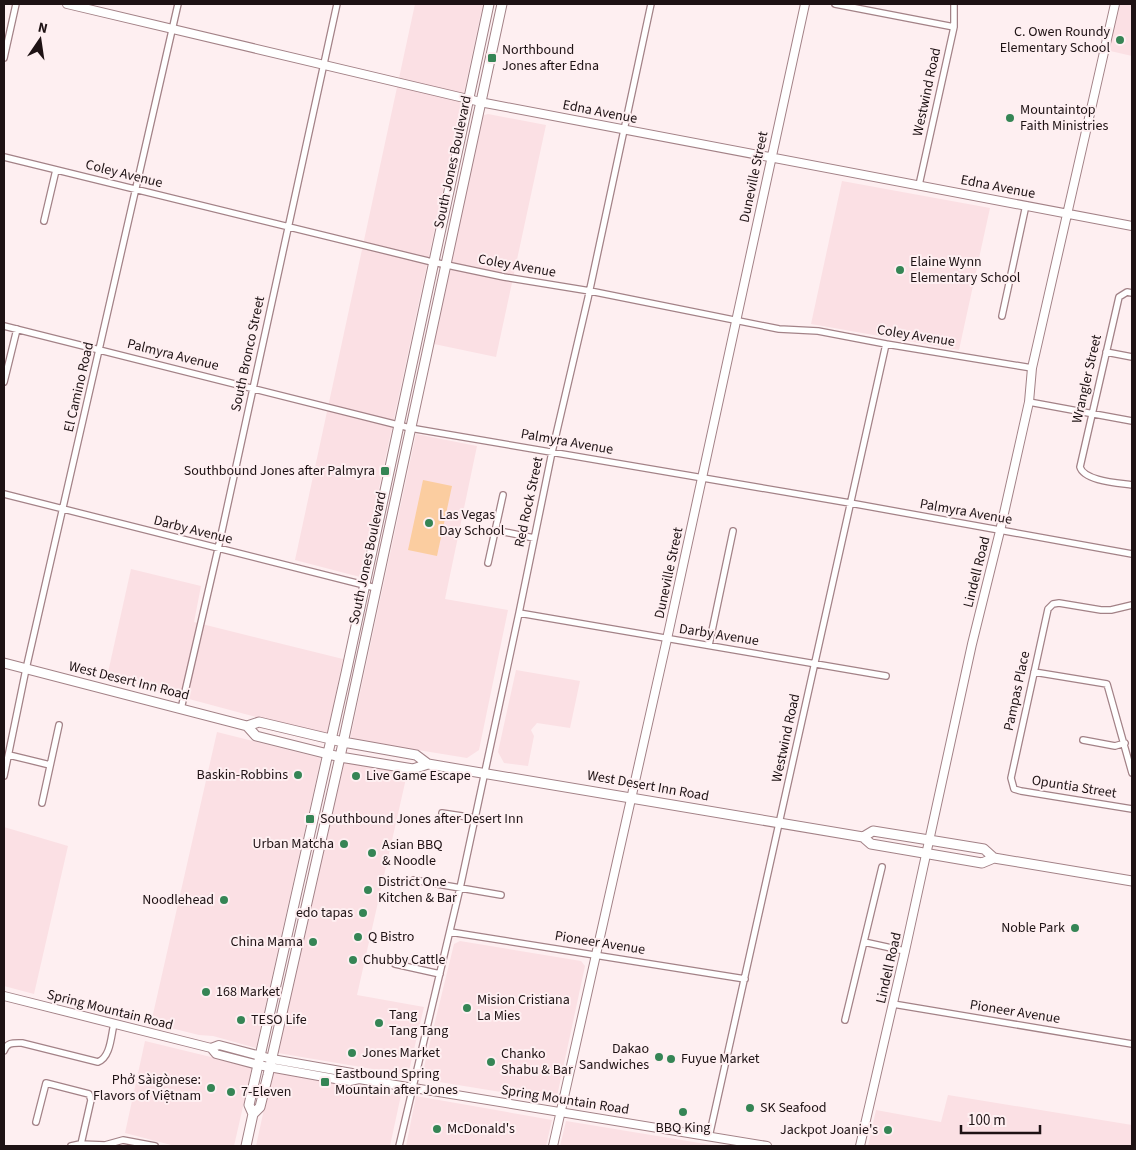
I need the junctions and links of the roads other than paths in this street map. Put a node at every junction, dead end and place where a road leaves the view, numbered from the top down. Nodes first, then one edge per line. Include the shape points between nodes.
1 (16, 4) edge
2 (66, 4) edge
3 (178, 4) edge
4 (338, 4) edge
5 (489, 4) edge
6 (502, 4) edge
7 (651, 4) edge
8 (805, 4) edge
9 (835, 4) edge
10 (954, 4) edge
11 (1115, 4) edge
12 (954, 27) junction
13 (172, 29) junction
14 (4, 58) edge
15 (324, 65) junction
16 (468, 99) junction
17 (479, 101) junction
18 (625, 130) junction
19 (4, 157) edge
20 (771, 158) junction
21 (56, 170) junction
22 (919, 184) junction
23 (136, 190) junction
24 (1026, 205) junction
25 (1068, 213) junction
26 (44, 221) dead end
27 (1132, 226) edge
28 (288, 227) junction
29 (434, 262) junction
30 (445, 265) junction
31 (590, 291) junction
32 (1132, 293) edge
33 (1002, 316) dead end
34 (736, 320) junction
35 (4, 326) edge
36 (17, 329) junction
37 (886, 344) junction
38 (100, 350) junction
39 (1106, 352) junction
40 (1132, 357) edge
41 (1032, 368) junction
42 (4, 382) edge
43 (253, 389) junction
44 (1029, 402) junction
45 (1092, 414) junction
46 (1132, 421) edge
47 (399, 424) junction
48 (410, 428) junction
49 (552, 452) junction
50 (702, 478) junction
51 (1132, 485) edge
52 (4, 494) edge
53 (503, 495) dead end
54 (850, 503) junction
55 (64, 509) junction
56 (495, 530) junction
57 (733, 531) dead end
58 (1000, 531) junction
59 (534, 538) junction
60 (218, 549) junction
61 (1132, 554) edge
62 (488, 563) dead end
63 (365, 585) junction
64 (376, 588) junction
65 (1132, 605) edge
66 (520, 613) junction
67 (667, 639) junction
68 (709, 645) junction
69 (4, 663) edge
70 (816, 663) junction
71 (26, 669) junction
72 (1034, 672) junction
73 (886, 676) dead end
74 (181, 709) junction
75 (59, 725) dead end
76 (247, 726) junction
77 (332, 740) junction
78 (1083, 740) dead end
79 (343, 742) junction
80 (1124, 743) junction
81 (9, 754) junction
82 (329, 754) junction
83 (340, 757) junction
84 (428, 764) junction
85 (50, 765) junction
86 (1132, 772) edge
87 (485, 773) junction
88 (4, 776) edge
89 (1012, 786) joint
90 (632, 798) junction
91 (42, 803) dead end
92 (1132, 809) edge
93 (442, 813) dead end
94 (475, 818) junction
95 (780, 823) junction
96 (864, 837) junction
97 (929, 840) junction
98 (926, 854) junction
99 (994, 858) junction
100 (882, 867) dead end
101 (414, 880) dead end
102 (1132, 880) edge
103 (460, 888) junction
104 (501, 895) dead end
105 (307, 900) junction
106 (296, 902) junction
107 (450, 932) junction
108 (864, 942) junction
109 (906, 951) junction
110 (596, 955) junction
111 (395, 964) dead end
112 (440, 974) junction
113 (745, 980) junction
114 (4, 996) edge
115 (893, 1004) junction
116 (845, 1020) dead end
117 (114, 1024) junction
118 (1132, 1044) edge
119 (4, 1052) edge
120 (259, 1060) junction
121 (271, 1063) junction
122 (413, 1088) junction
123 (561, 1112) junction
124 (253, 1114) junction
125 (36, 1122) dead end
126 (709, 1137) junction
127 (81, 1144) junction
128 (71, 1146) edge
129 (155, 1146) edge
130 (246, 1146) edge
131 (399, 1146) edge
132 (553, 1146) edge
133 (767, 1146) edge
134 (860, 1146) edge

1 - 14 street
2 - 13 street, Edna Avenue
3 - 13 street, El Camino Road
4 - 15 street, South Bronco Street
5 - 16 main road, South Jones Boulevard
6 - 17 main road, South Jones Boulevard
7 - 18 street, Red Rock Street
8 - 20 street, Duneville Street
9 - 12 street
10 - 12 street, Westwind Road
11 - 25 street, Lindell Road
12 - 22 street, Westwind Road
13 - 15 street, Edna Avenue
13 - 23 street, El Camino Road
15 - 16 street, Edna Avenue
15 - 28 street, South Bronco Street
16 - 17 street, Edna Avenue
16 - 29 main road, South Jones Boulevard
17 - 18 street, Edna Avenue
17 - 30 main road, South Jones Boulevard
18 - 20 street, Edna Avenue
18 - 31 street, Red Rock Street
19 - 21 street, Coley Avenue
20 - 22 street, Edna Avenue
20 - 34 street, Duneville Street
21 - 23 street, Coley Avenue
21 - 26 street
22 - 24 street, Edna Avenue
23 - 28 street, Coley Avenue
23 - 38 street, El Camino Road
24 - 25 street, Edna Avenue
24 - 33 street
25 - 27 street, Edna Avenue
25 - 41 street, Lindell Road
28 - 29 street, Coley Avenue
28 - 43 street, South Bronco Street
29 - 30 street, Coley Avenue
29 - 47 main road, South Jones Boulevard
30 - 31 street, Coley Avenue
30 - 48 main road, South Jones Boulevard
31 - 34 street, Coley Avenue
31 - 49 street, Red Rock Street
32 - 39 street, Wrangler Street via 1119,296
34 - 37 street, Coley Avenue
34 - 50 street, Duneville Street
35 - 36 street, Palmyra Avenue
36 - 38 street, Palmyra Avenue
36 - 42 street
37 - 41 street, Coley Avenue
37 - 54 street, Westwind Road
38 - 43 street, Palmyra Avenue
38 - 55 street, El Camino Road
39 - 40 street
39 - 45 street, Wrangler Street
41 - 44 street, Lindell Road
43 - 47 street, Palmyra Avenue
43 - 60 street, South Bronco Street
44 - 45 street
44 - 58 street, Lindell Road
45 - 46 street
45 - 51 street, Wrangler Street via 1081,472 1088,477
47 - 48 street, Palmyra Avenue
47 - 63 main road, South Jones Boulevard
48 - 49 street, Palmyra Avenue
48 - 64 main road, South Jones Boulevard
49 - 50 street, Palmyra Avenue
49 - 59 street, Red Rock Street
50 - 54 street, Palmyra Avenue
50 - 67 street, Duneville Street
52 - 55 street, Darby Avenue
53 - 56 street
54 - 58 street, Palmyra Avenue
54 - 70 street, Westwind Road
55 - 60 street, Darby Avenue
55 - 71 street, El Camino Road
56 - 59 street
56 - 62 street
57 - 68 street
58 - 61 street, Palmyra Avenue
58 - 97 street, Lindell Road
59 - 66 street, Red Rock Street
60 - 63 street, Darby Avenue
60 - 74 street, South Bronco Street
63 - 64 street, Darby Avenue
63 - 77 main road, South Jones Boulevard
64 - 79 main road, South Jones Boulevard
65 - 72 street, Pampas Place via 1101,610 1053,604 1048,609
66 - 67 street, Darby Avenue
66 - 87 street, Red Rock Street
67 - 68 street, Darby Avenue
67 - 90 street, Duneville Street
68 - 70 street, Darby Avenue
69 - 71 main road, West Desert Inn Road
70 - 73 street, Darby Avenue
70 - 95 street, Westwind Road
71 - 74 main road, West Desert Inn Road
71 - 81 street, El Camino Road
72 - 80 street via 1107,684
72 - 89 street, Pampas Place
74 - 76 main road, West Desert Inn Road
75 - 85 street
76 - 77 main road, West Desert Inn Road via 259,722
76 - 82 main road, West Desert Inn Road via 256,736
77 - 79 main road, West Desert Inn Road
77 - 82 main road, South Jones Boulevard
78 - 80 street via 1115,746
79 - 83 main road, South Jones Boulevard
79 - 84 main road, West Desert Inn Road via 416,755
80 - 86 street
81 - 85 street
81 - 88 street, El Camino Road
82 - 83 main road, West Desert Inn Road
82 - 106 main road, South Jones Boulevard
83 - 84 main road, West Desert Inn Road via 413,769
83 - 105 main road, South Jones Boulevard
84 - 87 main road, West Desert Inn Road
85 - 91 street
87 - 90 main road, West Desert Inn Road
87 - 94 street, Red Rock Street
89 - 92 street, Opuntia Street via 1021,791
90 - 95 main road, West Desert Inn Road
90 - 110 street, Duneville Street
93 - 94 street
94 - 103 street, Red Rock Street
95 - 96 main road, West Desert Inn Road
95 - 113 street, Westwind Road
96 - 97 main road, West Desert Inn Road via 873,831
96 - 98 main road, West Desert Inn Road via 871,844
97 - 98 street, Lindell Road
97 - 99 main road, West Desert Inn Road via 984,849
98 - 99 main road, West Desert Inn Road via 982,863
98 - 109 street, Lindell Road
99 - 102 main road, West Desert Inn Road
100 - 108 street
101 - 103 street
103 - 104 street
103 - 107 street, Red Rock Street
105 - 106 main road
105 - 121 main road, South Jones Boulevard
106 - 120 main road, South Jones Boulevard
107 - 110 street, Pioneer Avenue
107 - 112 street, Red Rock Street
108 - 109 street
108 - 116 street
109 - 115 street, Lindell Road
110 - 113 street, Pioneer Avenue
110 - 123 street, Duneville Street
111 - 112 street
112 - 122 street, Red Rock Street
113 - 126 street, Westwind Road
114 - 117 street, Spring Mountain Road
115 - 118 street, Pioneer Avenue
115 - 134 street, Lindell Road
117 - 119 street via 104,1058 98,1062 22,1043 11,1043
117 - 120 street, Spring Mountain Road via 211,1048 216,1054
120 - 121 street, Spring Mountain Road
120 - 124 main road, South Jones Boulevard via 249,1104
121 - 122 street, Spring Mountain Road via 352,1073 359,1079
121 - 124 main road, South Jones Boulevard via 260,1107
122 - 123 street, Spring Mountain Road
122 - 131 street, Red Rock Street
123 - 126 street, Spring Mountain Road
123 - 132 street, Duneville Street
124 - 130 main road, South Jones Boulevard
125 - 127 street via 46,1083 89,1094 91,1100
126 - 133 street, Spring Mountain Road
127 - 128 street
127 - 129 street via 106,1145 123,1140

